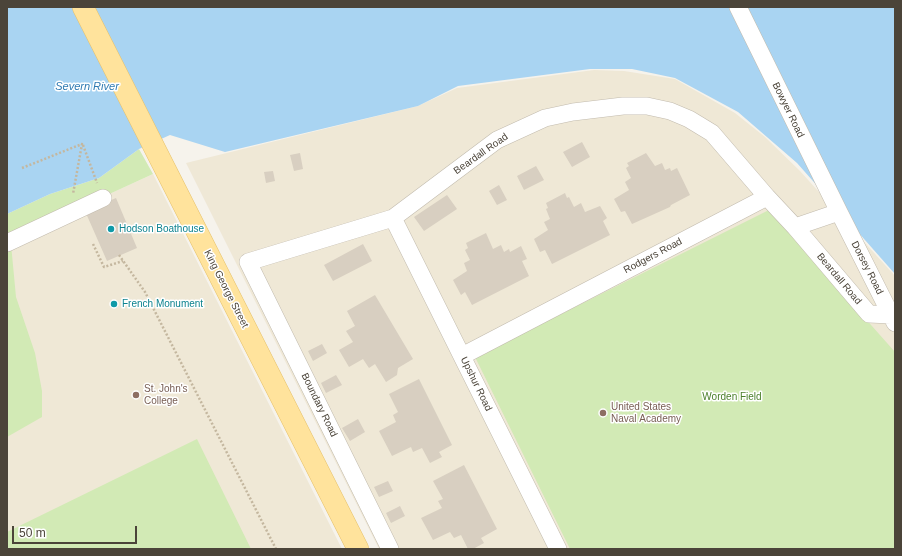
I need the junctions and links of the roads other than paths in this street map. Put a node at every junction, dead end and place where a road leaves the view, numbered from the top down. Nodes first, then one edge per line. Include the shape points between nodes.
1 (83, 7) edge
2 (738, 7) edge
3 (767, 196) junction
4 (103, 198) road end
5 (839, 212) junction
6 (393, 218) junction
7 (796, 227) junction
8 (7, 242) edge
9 (248, 262) joint
10 (893, 319) edge
11 (462, 356) junction
12 (358, 549) edge
13 (390, 549) edge
14 (558, 549) edge

1 - 12 main road, King George Street
2 - 5 street, Bowyer Road
3 - 6 street, Beardall Road via 712,133 670,111 647,106 623,106 545,118 516,130 497,140
3 - 7 street
3 - 11 street, Rodgers Road
4 - 8 street
5 - 7 street
5 - 10 street, Dorsey Road
6 - 9 street, Beardall Road
6 - 11 street, Upshur Road
7 - 10 street, Beardall Road via 869,314
9 - 13 street, Boundary Road
11 - 14 street, Upshur Road

